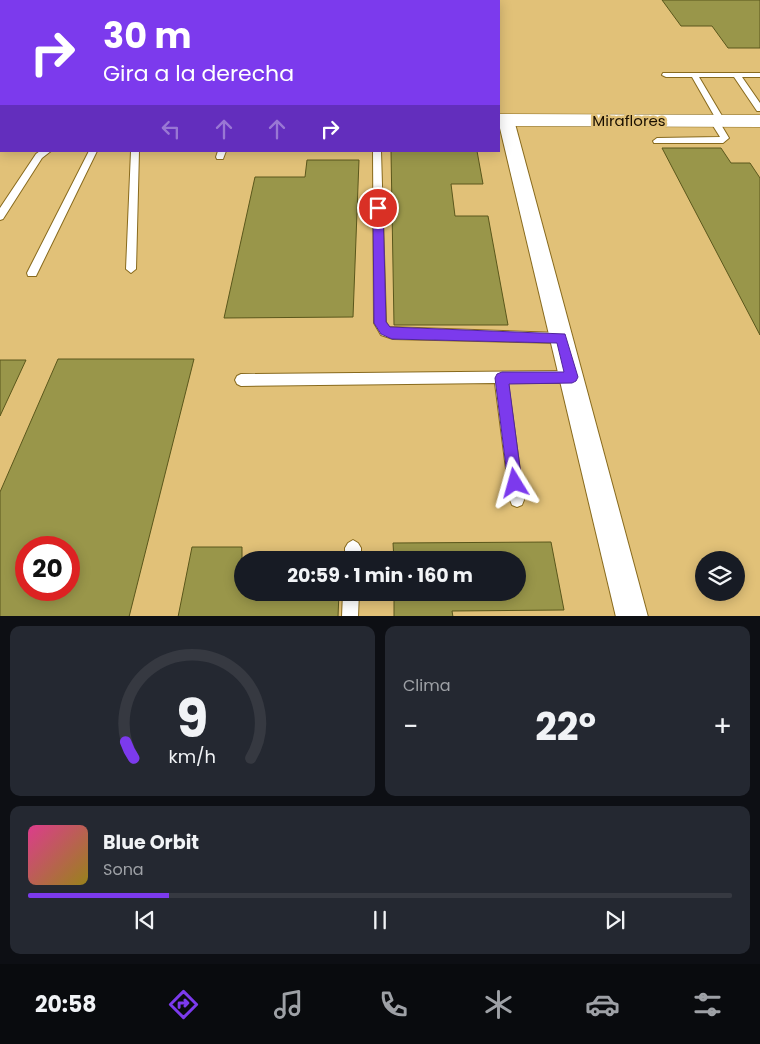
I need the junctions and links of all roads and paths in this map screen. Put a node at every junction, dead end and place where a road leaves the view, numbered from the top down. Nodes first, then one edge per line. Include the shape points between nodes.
1 (760, 75) edge
2 (666, 76) dead end
3 (695, 76) junction
4 (737, 76) junction
5 (760, 109) edge
6 (503, 120) edge
7 (718, 121) junction
8 (760, 121) edge
9 (657, 141) dead end
10 (45, 152) edge
11 (92, 152) edge
12 (135, 152) edge
13 (377, 152) edge
14 (0, 216) edge
15 (131, 269) dead end
16 (32, 273) dead end
17 (561, 338) junction
18 (572, 377) junction
19 (502, 378) junction
20 (240, 380) dead end
21 (518, 500) dead end
22 (351, 601) edge
23 (350, 616) edge
24 (632, 616) edge

1 - 4 lane
2 - 3 lane
3 - 4 lane
3 - 7 lane
4 - 5 lane
6 - 7 street, Miraflores
6 - 17 street
7 - 8 street, Miraflores
7 - 9 lane via 724,140
10 - 14 lane via 39,156
11 - 16 lane
12 - 15 lane
13 - 17 lane via 380,323 385,330 392,334
17 - 18 street
18 - 19 lane
18 - 24 street
19 - 20 lane
19 - 21 lane
22 - 23 lane

